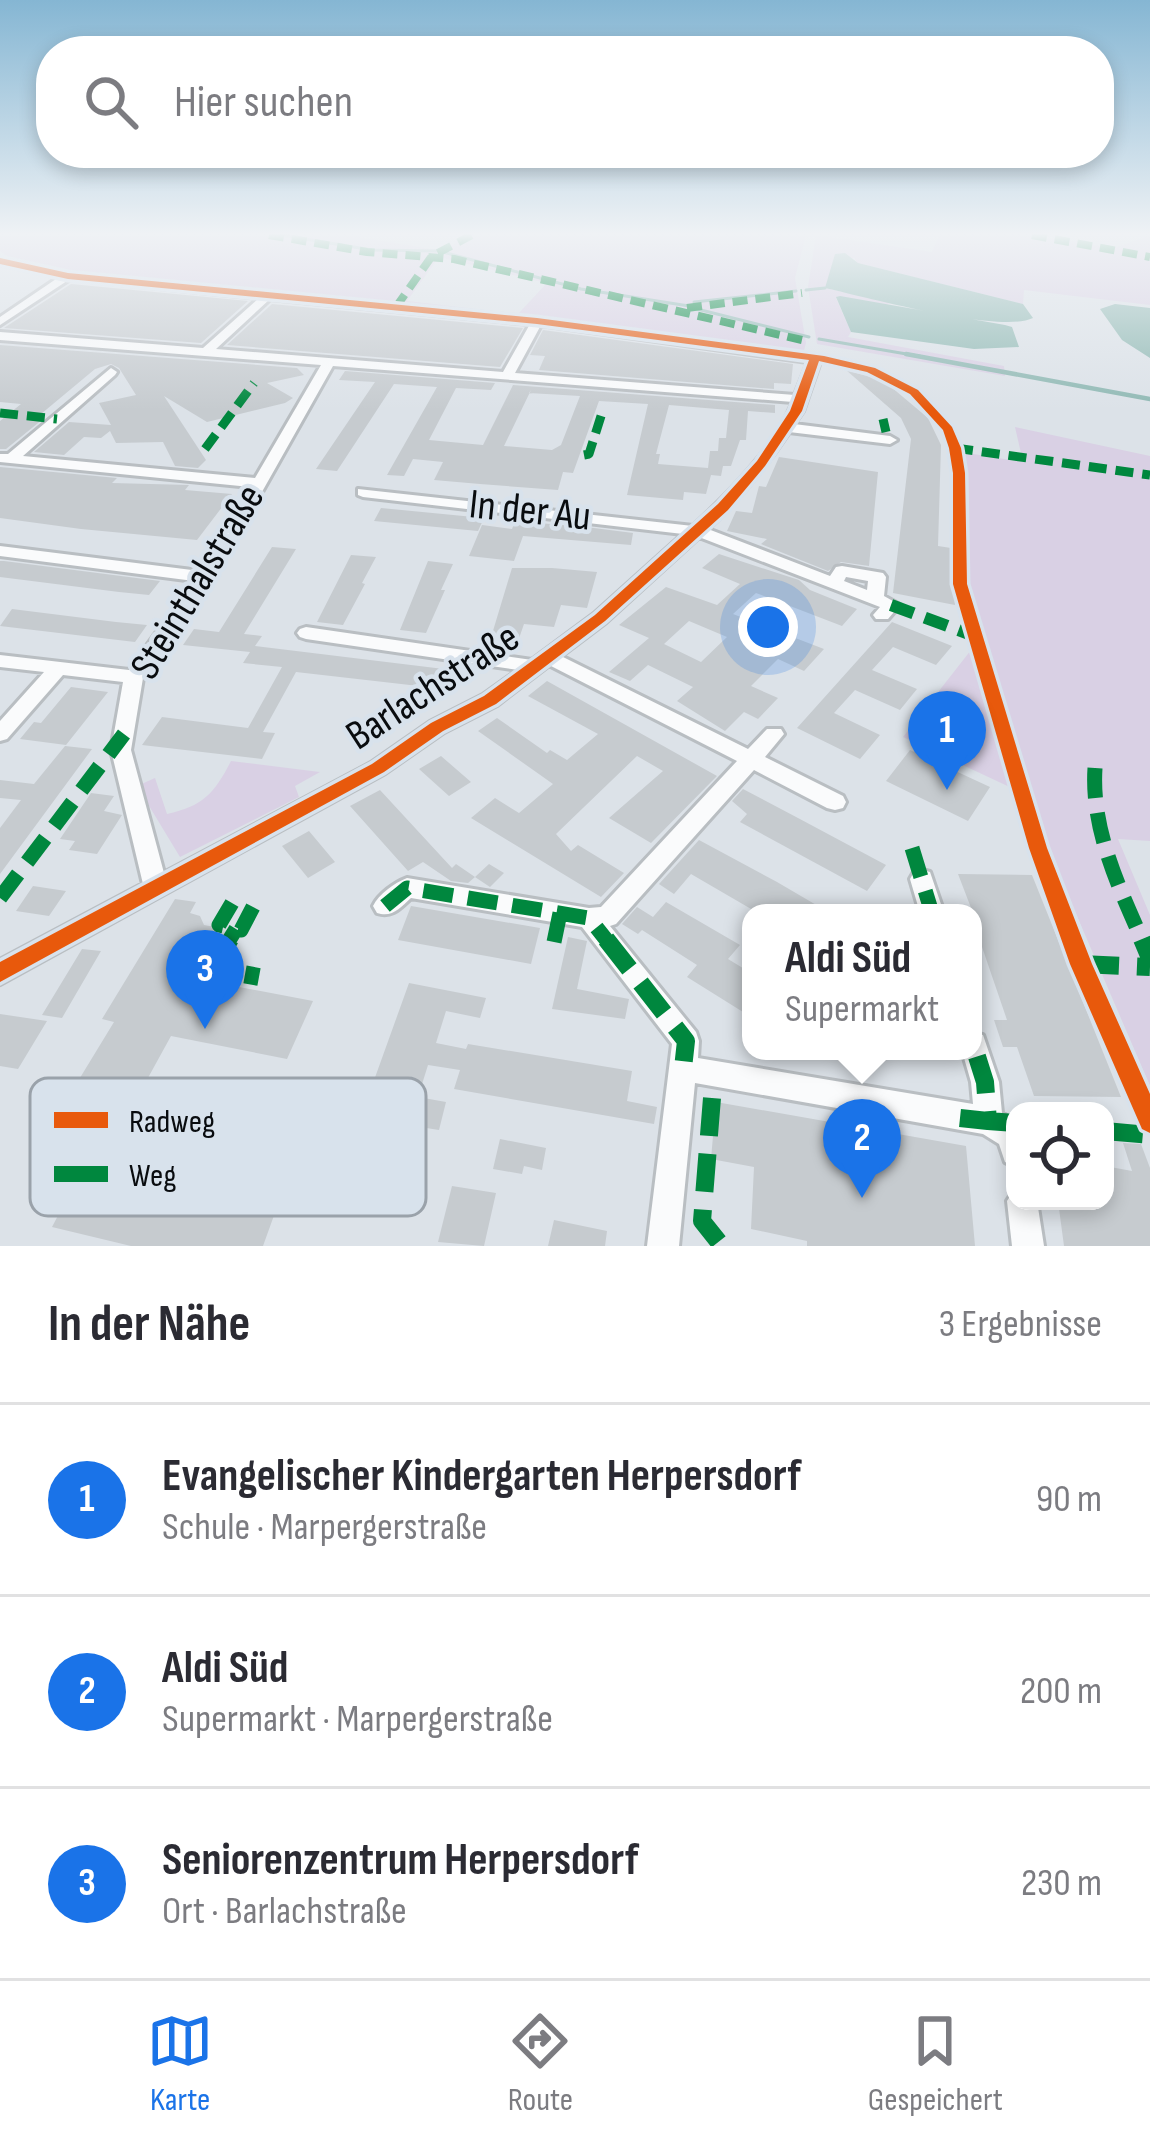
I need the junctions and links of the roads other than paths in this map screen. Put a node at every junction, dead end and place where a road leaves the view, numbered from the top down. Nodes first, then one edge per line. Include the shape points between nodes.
1 (43, 293) edge
2 (248, 293) edge
3 (268, 295) junction
4 (537, 321) junction
5 (0, 322) edge
6 (0, 336) edge
7 (207, 351) junction
8 (330, 361) junction
9 (111, 372) dead end
10 (508, 374) junction
11 (801, 399) junction
12 (787, 427) junction
13 (890, 440) dead end
14 (5, 459) edge
15 (258, 483) junction
16 (363, 492) dead end
17 (697, 531) junction
18 (0, 551) edge
19 (205, 577) junction
20 (878, 607) dead end
21 (306, 632) dead end
22 (0, 661) edge
23 (541, 661) junction
24 (58, 668) junction
25 (134, 677) junction
26 (0, 734) edge
27 (774, 734) dead end
28 (751, 758) junction
29 (835, 802) dead end
30 (922, 879) dead end
31 (157, 886) junction
32 (929, 904) edge
33 (385, 906) dead end
34 (590, 918) junction
35 (0, 973) edge
36 (978, 1060) edge
37 (683, 1068) junction
38 (988, 1121) junction
39 (1006, 1132) edge
40 (1023, 1210) edge
41 (663, 1246) edge
42 (1028, 1246) edge

1 - 5 street
2 - 3 street
3 - 4 street
3 - 7 street
4 - 10 street
4 - 11 street, Barlachstraße via 815,359
6 - 7 street
7 - 8 street
8 - 10 street
8 - 15 street, Steinthalstraße
9 - 14 street
10 - 11 street
11 - 12 street, Barlachstraße
12 - 13 street
12 - 17 street, Barlachstraße
14 - 15 street
15 - 19 street, Steinthalstraße
16 - 17 street, In der Au
17 - 20 street, In der Au via 832,584 842,571 877,577
17 - 23 street, Barlachstraße
18 - 19 street
19 - 25 street, Steinthalstraße
21 - 23 street
22 - 24 street
23 - 28 street
23 - 31 street, Barlachstraße via 378,768
24 - 25 street
24 - 26 street
25 - 31 street, Steinthalstraße via 121,750
27 - 28 street
28 - 29 street
28 - 34 street via 607,917
30 - 32 street
31 - 35 street, Barlachstraße
33 - 34 street via 407,889
34 - 37 street via 686,1041
36 - 38 street
37 - 38 street
37 - 41 street
38 - 39 street
40 - 42 street

